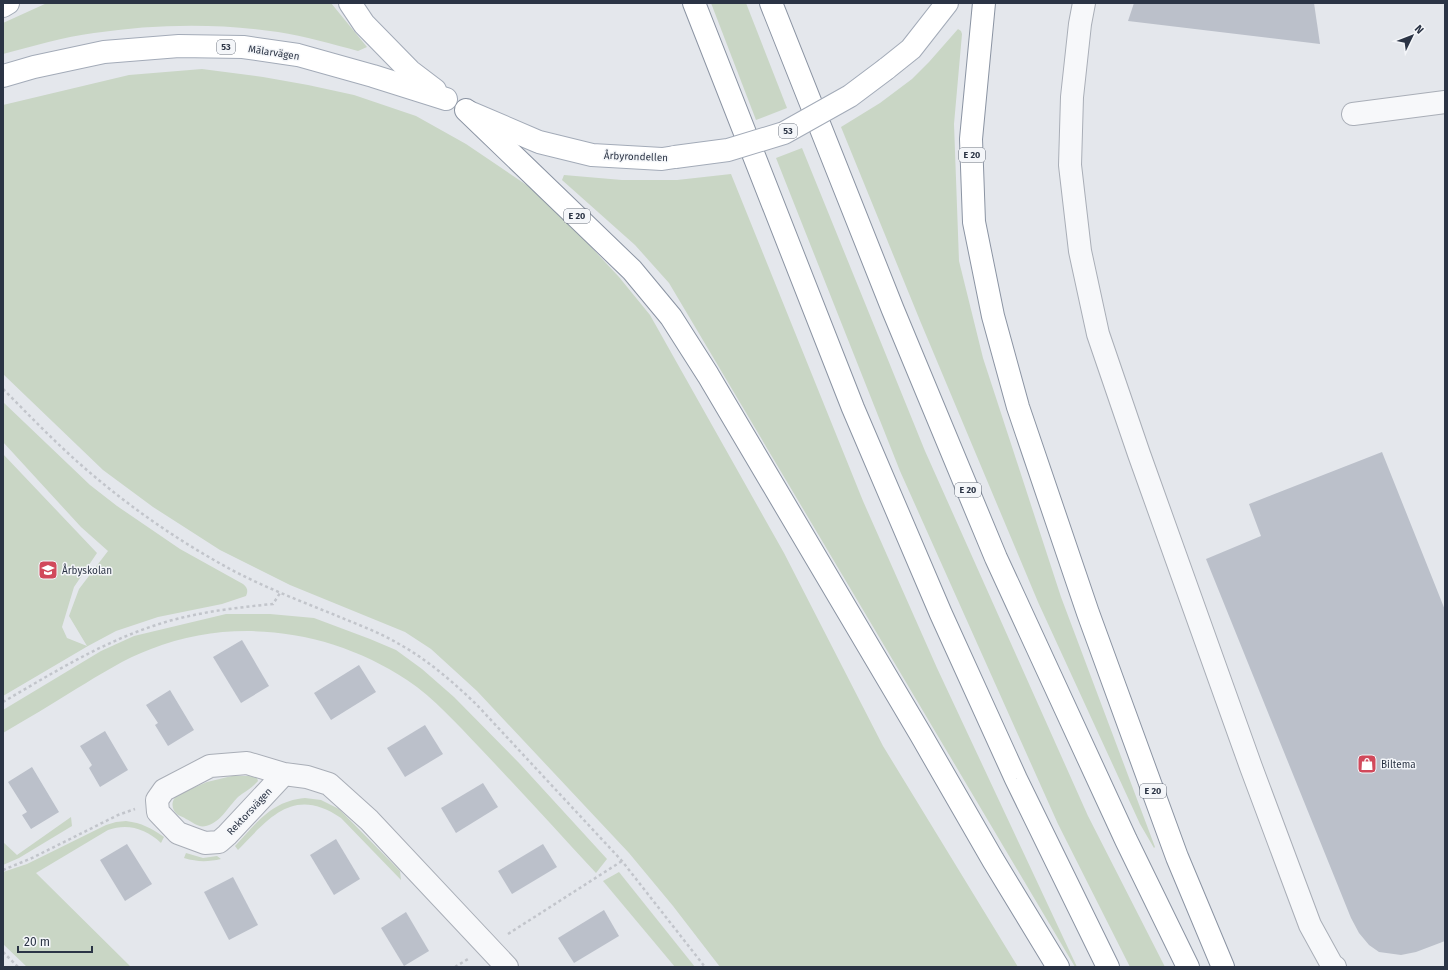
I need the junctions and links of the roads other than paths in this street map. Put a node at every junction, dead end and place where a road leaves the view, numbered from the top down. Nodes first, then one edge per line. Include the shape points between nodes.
1 (8, 3) edge
2 (350, 3) edge
3 (694, 3) edge
4 (771, 3) edge
5 (947, 3) edge
6 (984, 3) edge
7 (1084, 3) edge
8 (3, 6) edge
9 (3, 76) edge
10 (446, 99) junction
11 (1445, 102) edge
12 (466, 110) junction
13 (1353, 114) dead end
14 (284, 774) junction
15 (507, 967) edge
16 (1058, 967) edge
17 (1108, 967) edge
18 (1188, 967) edge
19 (1223, 967) edge
20 (1335, 967) edge

1 - 8 main road
2 - 10 main road, Årbyrondellen / 53 via 364,24 410,71
3 - 17 main road via 853,408 941,614 1016,779
4 - 18 main road, E 20 via 893,310 996,558
5 - 12 main road, Årbyrondellen / 53, bridge via 911,49 850,96 784,133 728,150 662,159 592,155 539,142
6 - 19 main road, E 20 via 971,139 974,222 993,316 1018,407 1088,613 1177,857
7 - 20 street via 1072,97 1070,165 1080,250 1098,334 1141,462 1302,904 1310,925
9 - 10 main road, Mälarvägen / 53 via 104,52 179,46 244,48 298,55
10 - 12 main road, Årbyrondellen / 53
11 - 13 street
12 - 16 main road, E 20 via 632,270 671,317 708,375 992,860
14 - 14 street, Rektorsvägen via 219,842 206,843 178,833 158,812 157,800 164,790 210,766 246,763
14 - 15 street via 307,777 329,784 369,820

